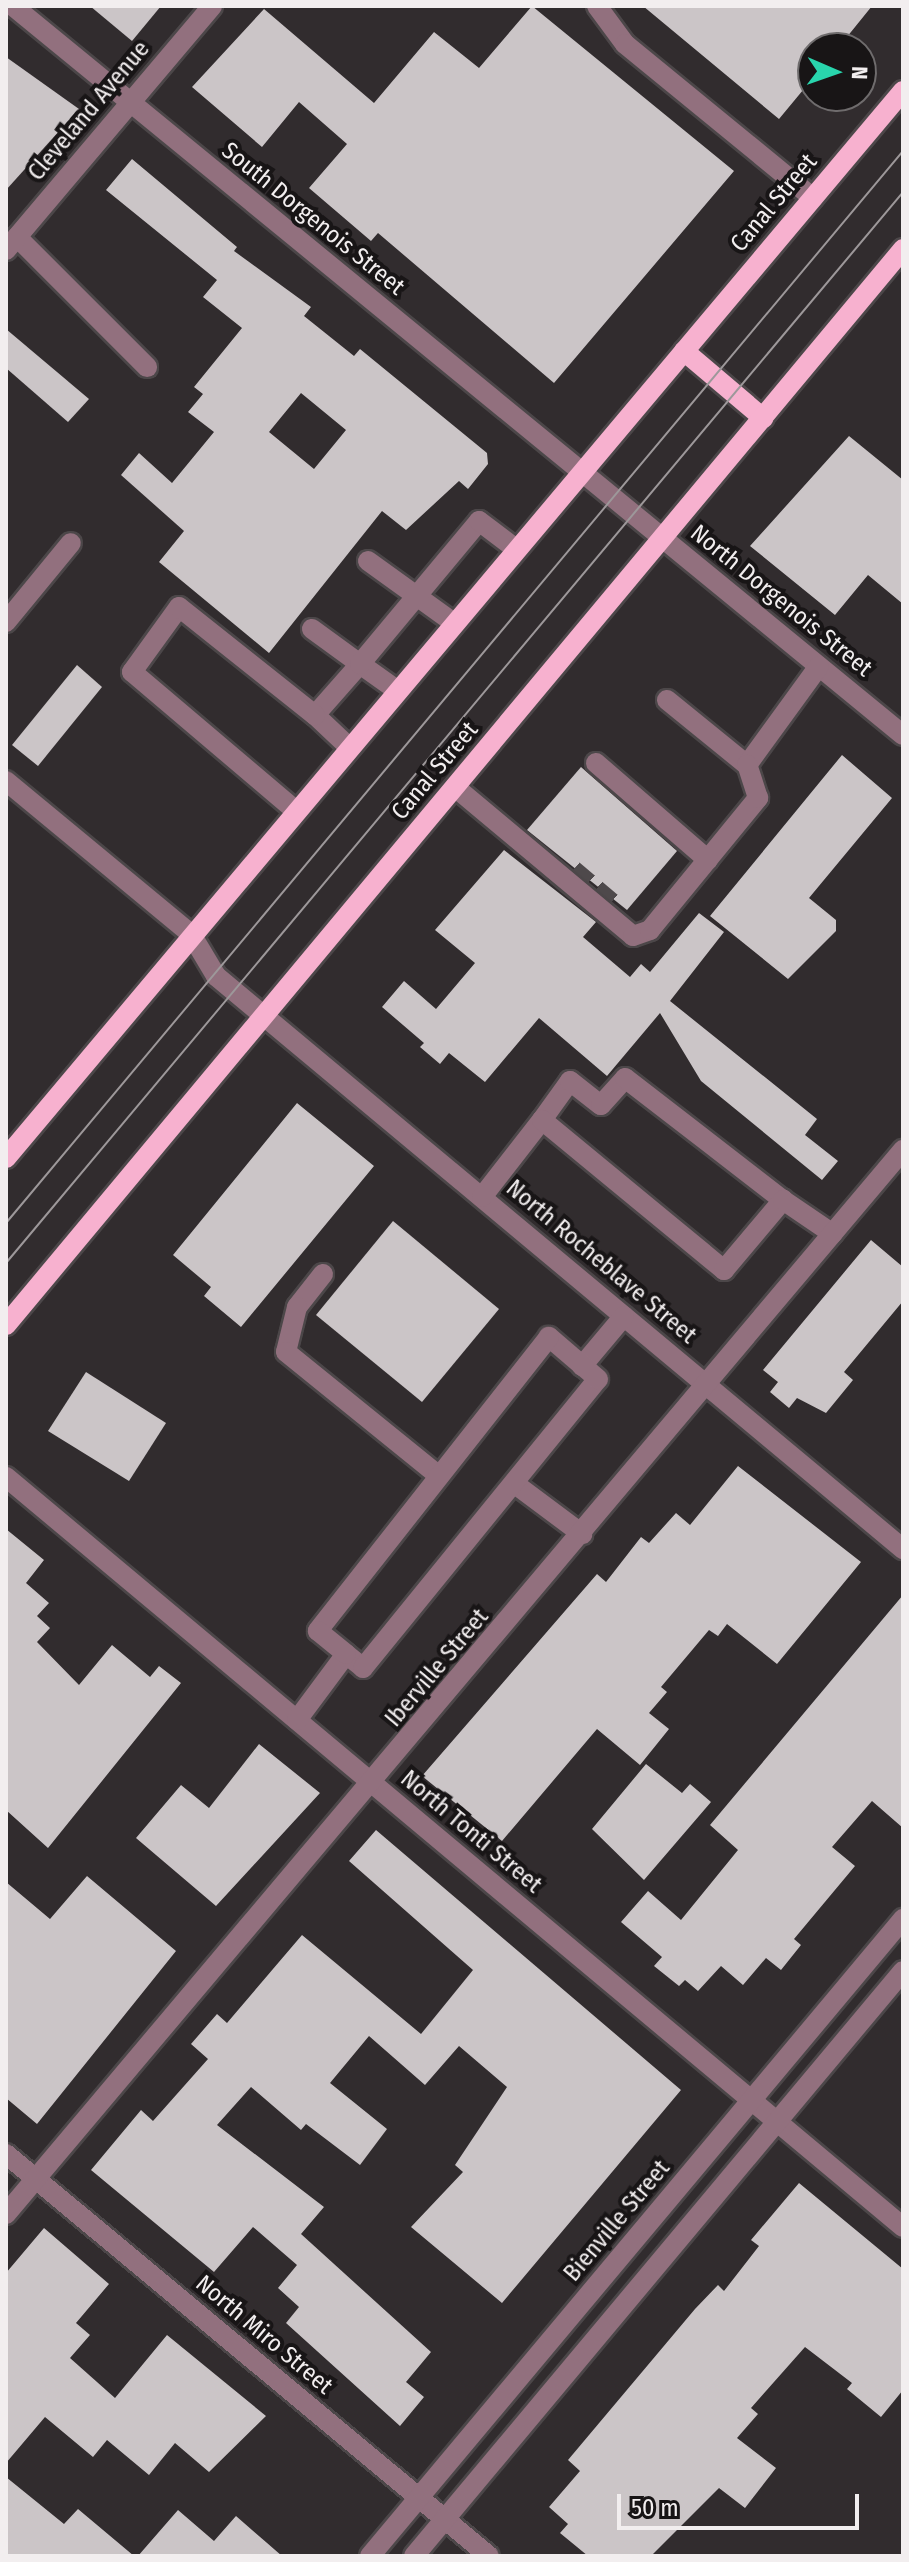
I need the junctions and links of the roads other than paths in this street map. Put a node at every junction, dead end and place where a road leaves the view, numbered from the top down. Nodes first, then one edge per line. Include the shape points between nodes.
1 (13, 6) edge
2 (212, 6) edge
3 (597, 6) edge
4 (903, 91) edge
5 (129, 103) junction
6 (813, 198) junction
7 (12, 244) edge
8 (903, 249) edge
9 (684, 351) junction
10 (147, 367) dead end
11 (763, 418) junction
12 (582, 472) junction
13 (663, 538) junction
14 (71, 543) dead end
15 (516, 549) junction
16 (368, 561) dead end
17 (417, 597) junction
18 (6, 622) edge
19 (454, 623) junction
20 (312, 629) dead end
21 (360, 664) junction
22 (819, 666) junction
23 (398, 691) junction
24 (667, 700) dead end
25 (315, 715) junction
26 (903, 735) edge
27 (350, 748) junction
28 (596, 763) dead end
29 (747, 765) junction
30 (6, 781) edge
31 (455, 787) junction
32 (296, 811) junction
33 (527, 847) junction
34 (708, 860) junction
35 (573, 870) tunnel mouth
36 (613, 904) tunnel mouth
37 (191, 934) junction
38 (633, 936) junction
39 (264, 1016) junction
40 (542, 1120) junction
41 (903, 1150) edge
42 (6, 1158) edge
43 (482, 1197) junction
44 (783, 1200) junction
45 (833, 1234) junction
46 (323, 1274) dead end
47 (624, 1316) junction
48 (6, 1325) edge
49 (582, 1366) junction
50 (707, 1385) junction
51 (439, 1476) junction
52 (6, 1477) edge
53 (515, 1484) junction
54 (582, 1534) junction
55 (903, 1549) edge
56 (346, 1654) junction
57 (297, 1720) junction
58 (373, 1784) junction
59 (903, 1919) edge
60 (903, 1971) edge
61 (751, 2100) junction
62 (777, 2122) junction
63 (6, 2154) edge
64 (36, 2179) junction
65 (6, 2214) edge
66 (903, 2227) edge
67 (419, 2498) junction
68 (445, 2519) junction
69 (370, 2556) edge
70 (414, 2556) edge
71 (489, 2556) edge

1 - 5 street, South Dorgenois Street
2 - 5 street, Cleveland Avenue
3 - 6 street via 625,44
4 - 6 main road, Canal Street
5 - 7 street, Cleveland Avenue
5 - 12 street, South Dorgenois Street
6 - 9 main road, Canal Street
7 - 10 street
8 - 11 main road, Canal Street
9 - 11 main road
9 - 12 main road, Canal Street
11 - 13 main road, Canal Street
12 - 13 street, South Dorgenois Street
12 - 15 main road, Canal Street
13 - 22 street, North Dorgenois Street
13 - 31 main road, Canal Street
14 - 18 street
15 - 17 street via 479,521
15 - 19 main road, Canal Street
16 - 17 street
17 - 19 street
17 - 21 street
19 - 23 main road, Canal Street
20 - 21 street
21 - 23 street
21 - 25 street
22 - 26 street, North Dorgenois Street
22 - 29 street
23 - 27 main road, Canal Street
24 - 29 street
25 - 27 street
25 - 32 street via 179,607 132,672
27 - 32 main road, Canal Street
28 - 34 street
29 - 34 street via 758,798
30 - 37 street, North Rocheblave Street
31 - 33 street
31 - 39 main road, Canal Street
32 - 37 main road, Canal Street
33 - 35 street
33 - 38 street
34 - 38 street via 650,930
36 - 38 street
37 - 39 street, North Rocheblave Street via 216,976
37 - 42 main road, Canal Street
39 - 43 street, North Rocheblave Street
39 - 48 main road, Canal Street
40 - 43 street
40 - 44 street via 570,1081 601,1105 625,1078
40 - 44 street via 724,1270
41 - 45 street, Iberville Street
43 - 47 street, North Rocheblave Street
44 - 45 street
45 - 50 street, Iberville Street
46 - 51 street via 297,1307 286,1352
47 - 49 street
47 - 50 street, North Rocheblave Street
49 - 51 street via 549,1337
49 - 53 street via 598,1379
50 - 54 street, Iberville Street
50 - 55 street, North Rocheblave Street
51 - 56 street via 318,1631
52 - 57 street, North Tonti Street
53 - 54 street
53 - 56 street via 363,1668
54 - 58 street, Iberville Street
56 - 57 street
57 - 58 street, North Tonti Street
58 - 61 street, North Tonti Street
58 - 64 street, Iberville Street
59 - 61 street, Bienville Street
60 - 62 street
61 - 62 street, North Tonti Street
61 - 67 street, Bienville Street
62 - 66 street, North Tonti Street
62 - 68 street
63 - 64 street, North Miro Street
64 - 65 street, Iberville Street
64 - 67 street, North Miro Street
67 - 68 street, North Miro Street
67 - 69 street, Bienville Street
68 - 70 street
68 - 71 street, North Miro Street

